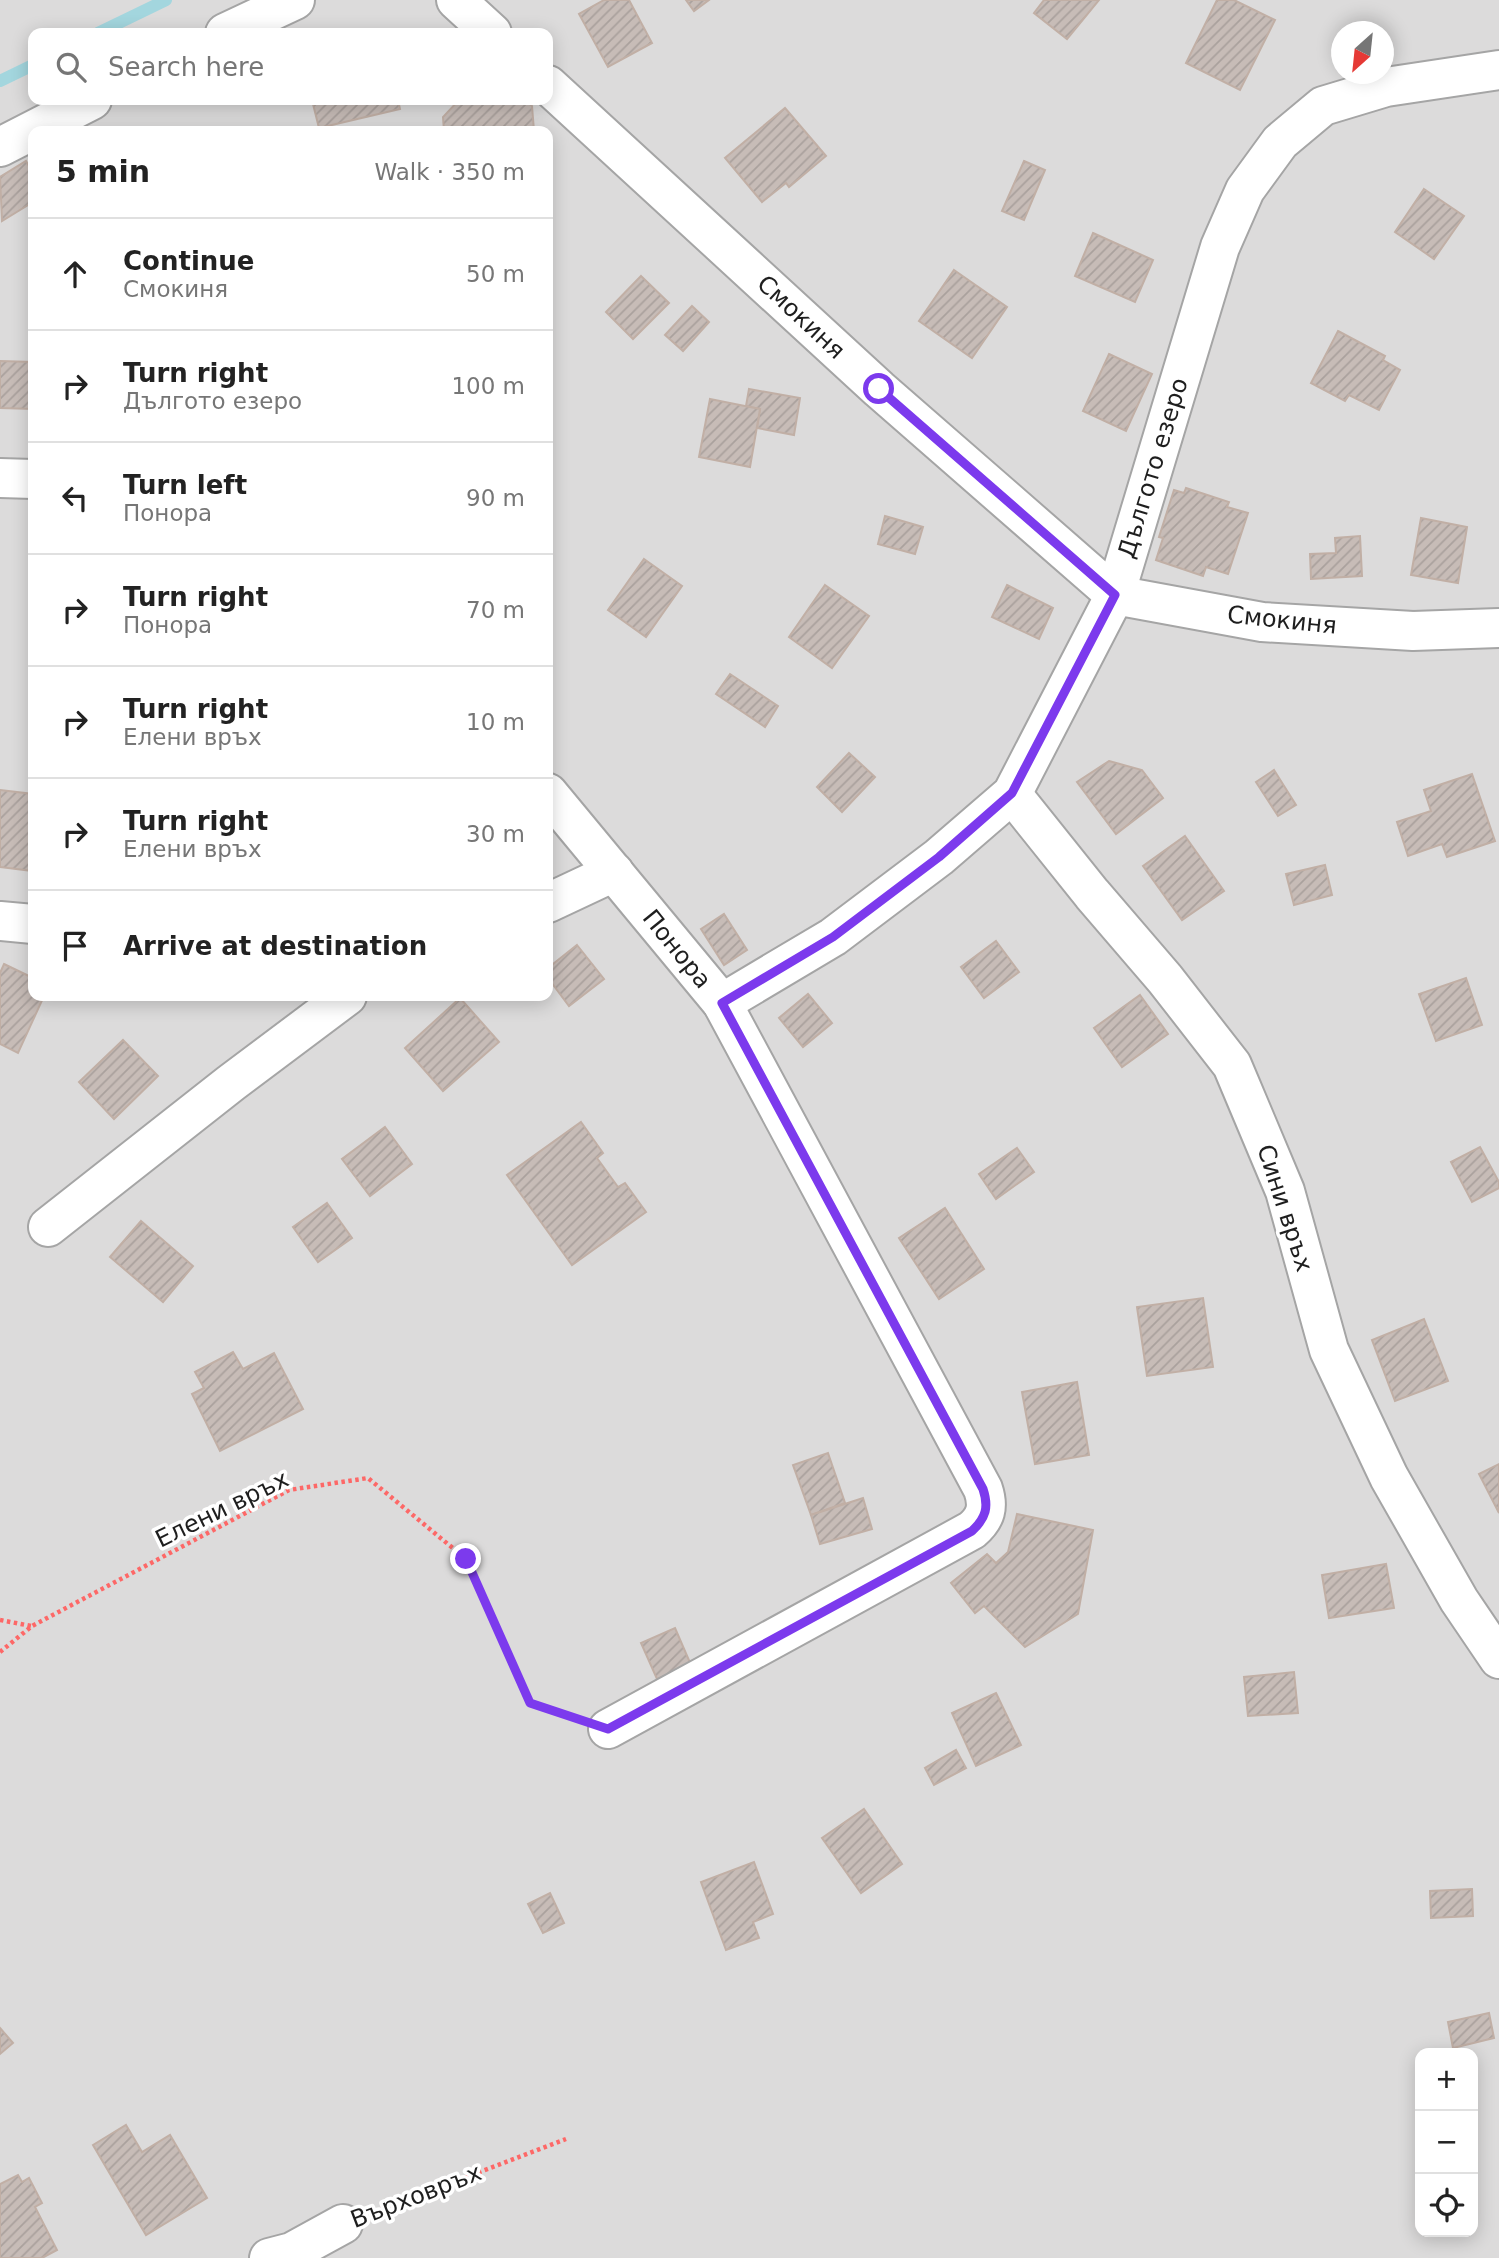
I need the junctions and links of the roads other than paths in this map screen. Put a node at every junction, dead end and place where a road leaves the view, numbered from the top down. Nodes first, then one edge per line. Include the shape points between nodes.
1 (295, 0) edge
2 (456, 0) edge
3 (236, 28) edge
4 (487, 28) edge
5 (1499, 70) edge
6 (553, 90) edge
7 (82, 105) edge
8 (41, 126) edge
9 (28, 133) edge
10 (0, 147) edge
11 (0, 478) edge
12 (28, 479) edge
13 (1115, 595) junction
14 (1499, 628) edge
15 (1012, 793) junction
16 (553, 799) edge
17 (614, 872) junction
18 (553, 901) edge
19 (0, 921) edge
20 (28, 924) edge
21 (340, 1001) edge
22 (722, 1003) junction
23 (48, 1227) dead end
24 (1499, 1659) edge
25 (608, 1729) road end
26 (343, 2224) road end
27 (269, 2258) edge

1 - 3 street
2 - 4 street
5 - 13 street, Дългото езеро via 1387,87 1323,106 1273,151 1245,190 1220,247
6 - 13 street, Смокиня via 879,389
7 - 8 street
9 - 10 street
11 - 12 street
13 - 14 street, Смокиня via 1262,622 1413,631
13 - 15 street, Дългото езеро
15 - 22 street, Дългото езеро via 939,857 833,937
15 - 24 street, Сини връх via 1232,1065 1285,1191 1329,1350 1389,1477 1459,1600
16 - 17 street, Понора
17 - 18 street
17 - 22 street, Понора
19 - 20 street
21 - 23 street
22 - 25 street, Понора via 983,1489 986,1512 972,1531
26 - 27 street, Върховръх via 292,2252

